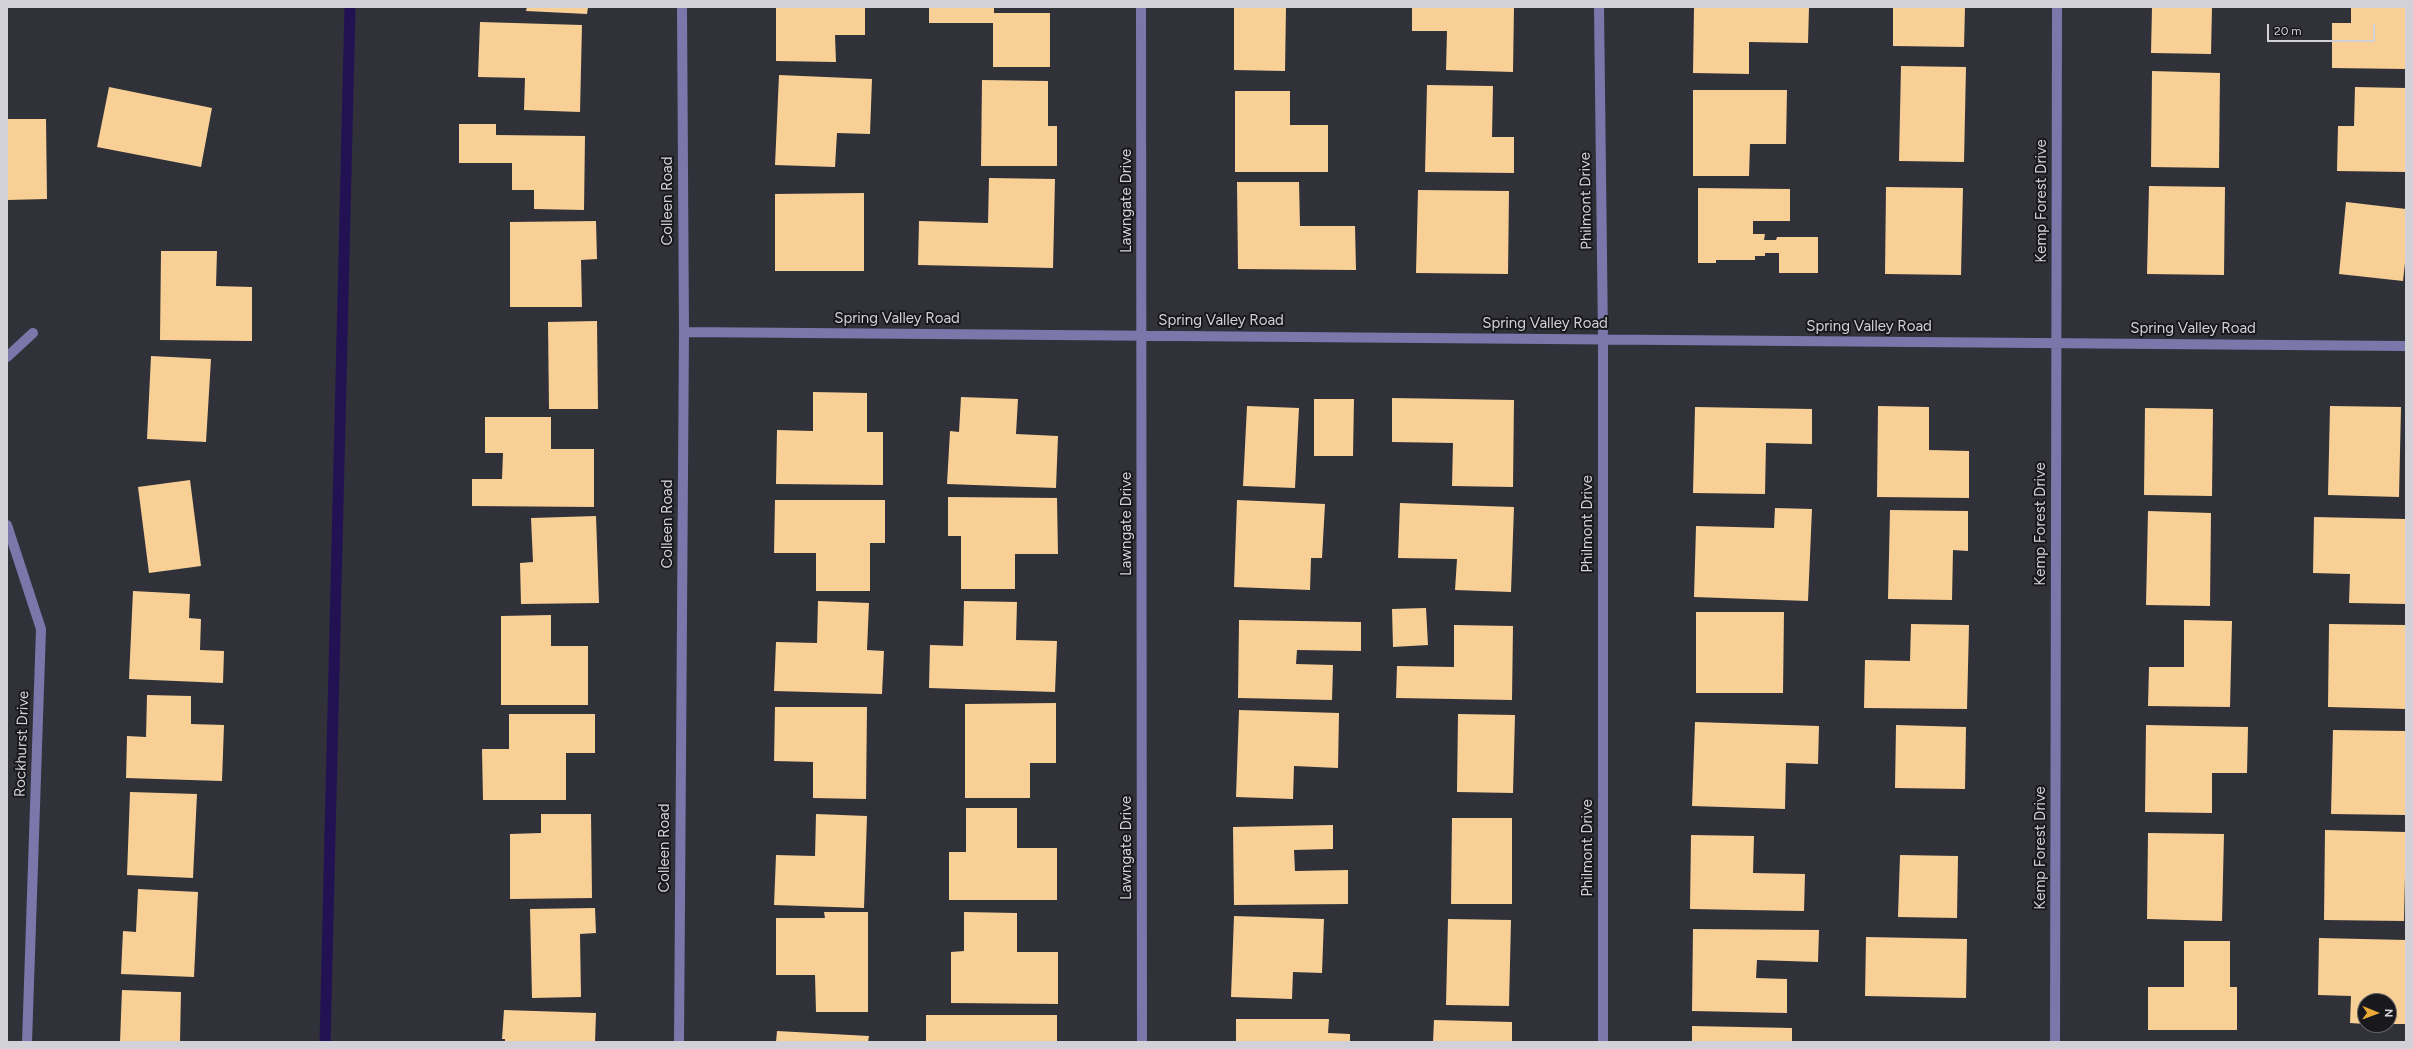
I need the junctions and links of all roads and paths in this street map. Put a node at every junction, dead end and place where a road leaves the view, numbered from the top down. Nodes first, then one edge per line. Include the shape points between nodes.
1 (682, 7) edge
2 (1141, 7) edge
3 (1599, 7) edge
4 (2057, 7) edge
5 (684, 332) junction
6 (33, 333) dead end
7 (1142, 336) junction
8 (1603, 339) junction
9 (2057, 343) junction
10 (2406, 346) edge
11 (7, 357) edge
12 (7, 525) edge
13 (27, 1042) edge
14 (679, 1042) edge
15 (1142, 1042) edge
16 (1603, 1042) edge
17 (2055, 1042) edge

1 - 5 street, Colleen Road
2 - 7 street, Lawngate Drive
3 - 8 street, Philmont Drive
4 - 9 street, Kemp Forest Drive
5 - 7 street, Spring Valley Road
5 - 14 street, Colleen Road
6 - 11 street
7 - 8 street, Spring Valley Road
7 - 15 street, Lawngate Drive
8 - 9 street, Spring Valley Road
8 - 16 street, Philmont Drive
9 - 10 street, Spring Valley Road
9 - 17 street, Kemp Forest Drive
12 - 13 street, Rockhurst Drive via 41,629

